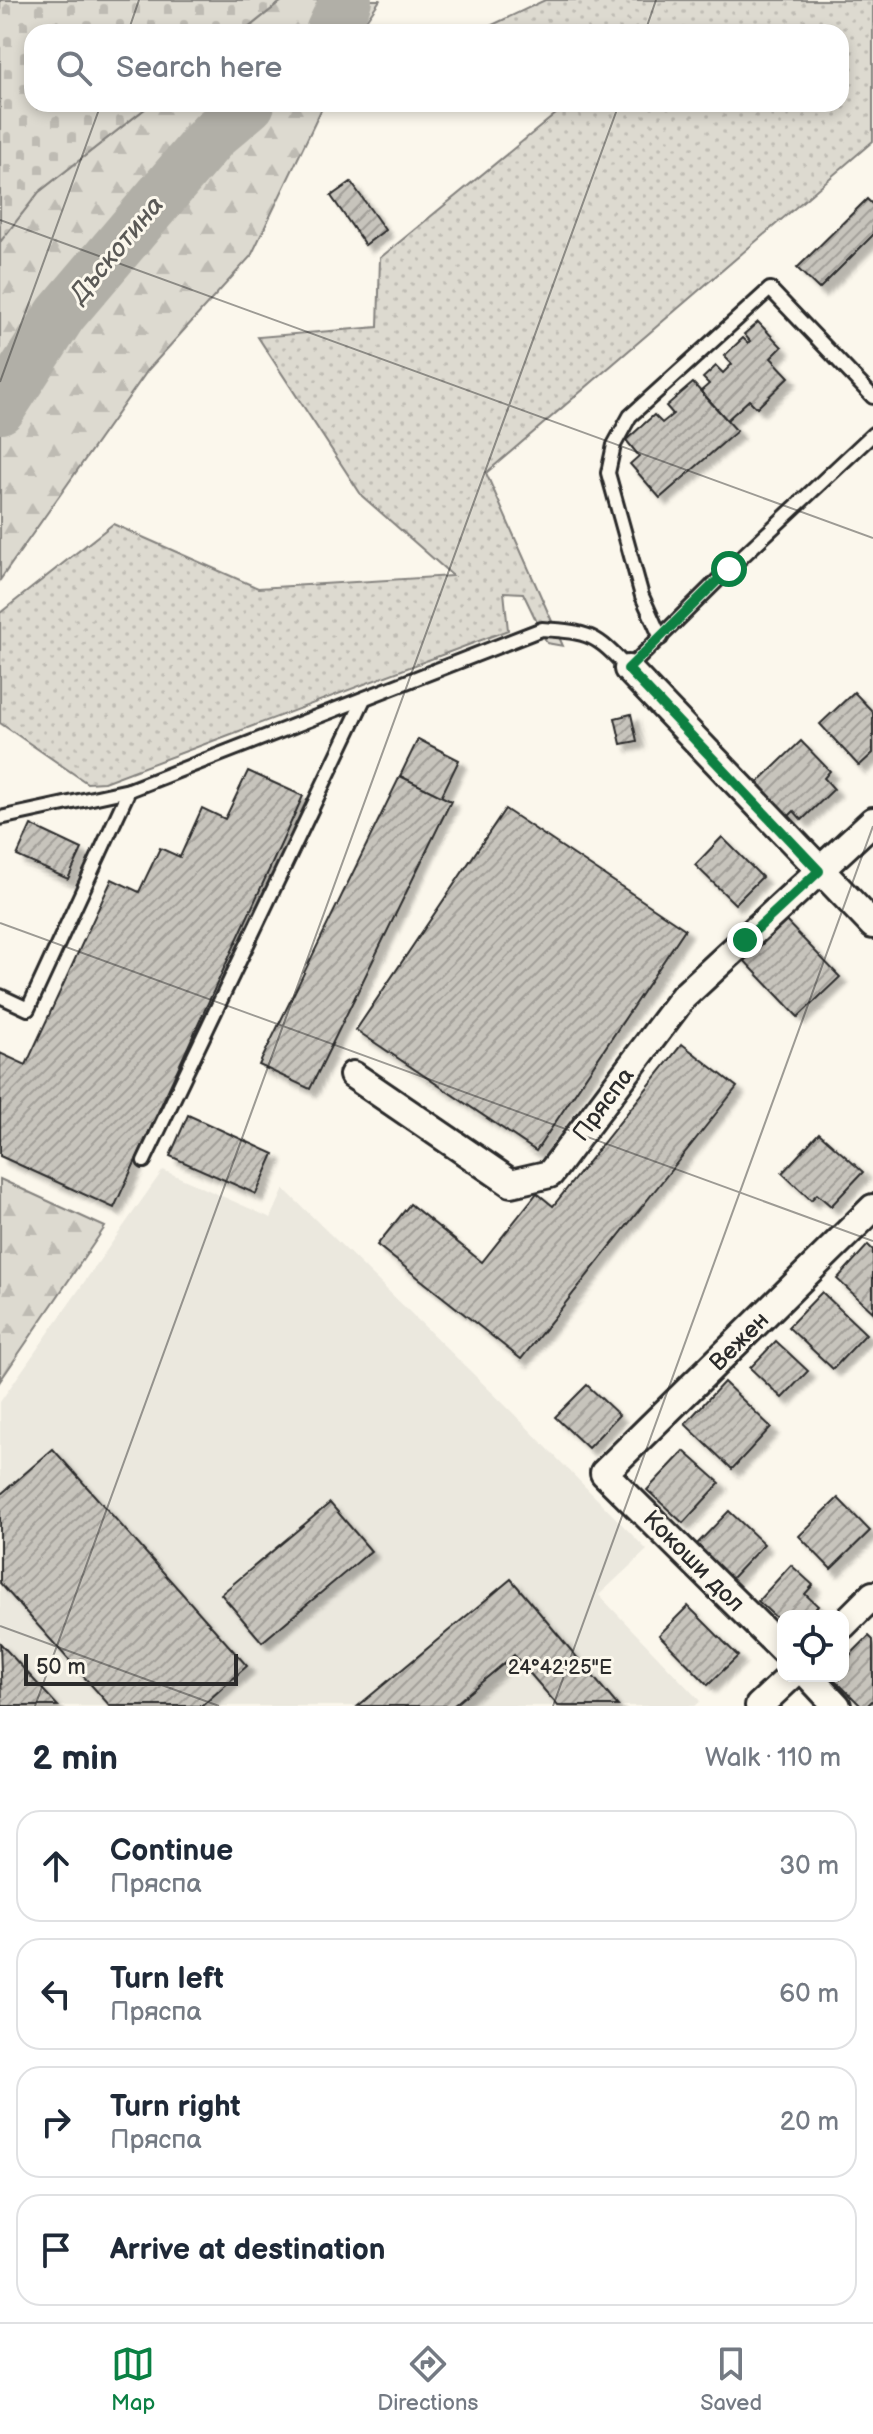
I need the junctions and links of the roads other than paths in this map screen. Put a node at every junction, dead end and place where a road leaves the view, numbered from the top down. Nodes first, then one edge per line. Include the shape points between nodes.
1 (873, 397) edge
2 (873, 434) edge
3 (661, 638) junction
4 (628, 669) junction
5 (364, 699) junction
6 (129, 790) junction
7 (0, 818) edge
8 (873, 821) edge
9 (819, 871) junction
10 (873, 925) edge
11 (0, 996) edge
12 (353, 1075) dead end
13 (144, 1161) dead end
14 (873, 1208) edge
15 (604, 1473) joint
16 (873, 1595) edge
17 (849, 1619) edge
18 (777, 1644) edge
19 (785, 1682) edge
20 (815, 1682) edge
21 (759, 1706) edge
22 (837, 1706) edge

1 - 3 lane via 770,289 630,416 614,445 608,473 642,596
2 - 3 lane
3 - 4 lane
4 - 5 lane via 603,641 574,631 542,629
4 - 9 street
5 - 6 lane
5 - 13 lane
6 - 7 lane
6 - 11 lane via 28,1009
8 - 9 street, Пряспа
9 - 10 street
9 - 12 street, Пряспа via 683,997 550,1174 511,1183
14 - 15 street, Вежен
15 - 18 street, Кокоши дол
16 - 17 street
19 - 21 street
20 - 22 street

